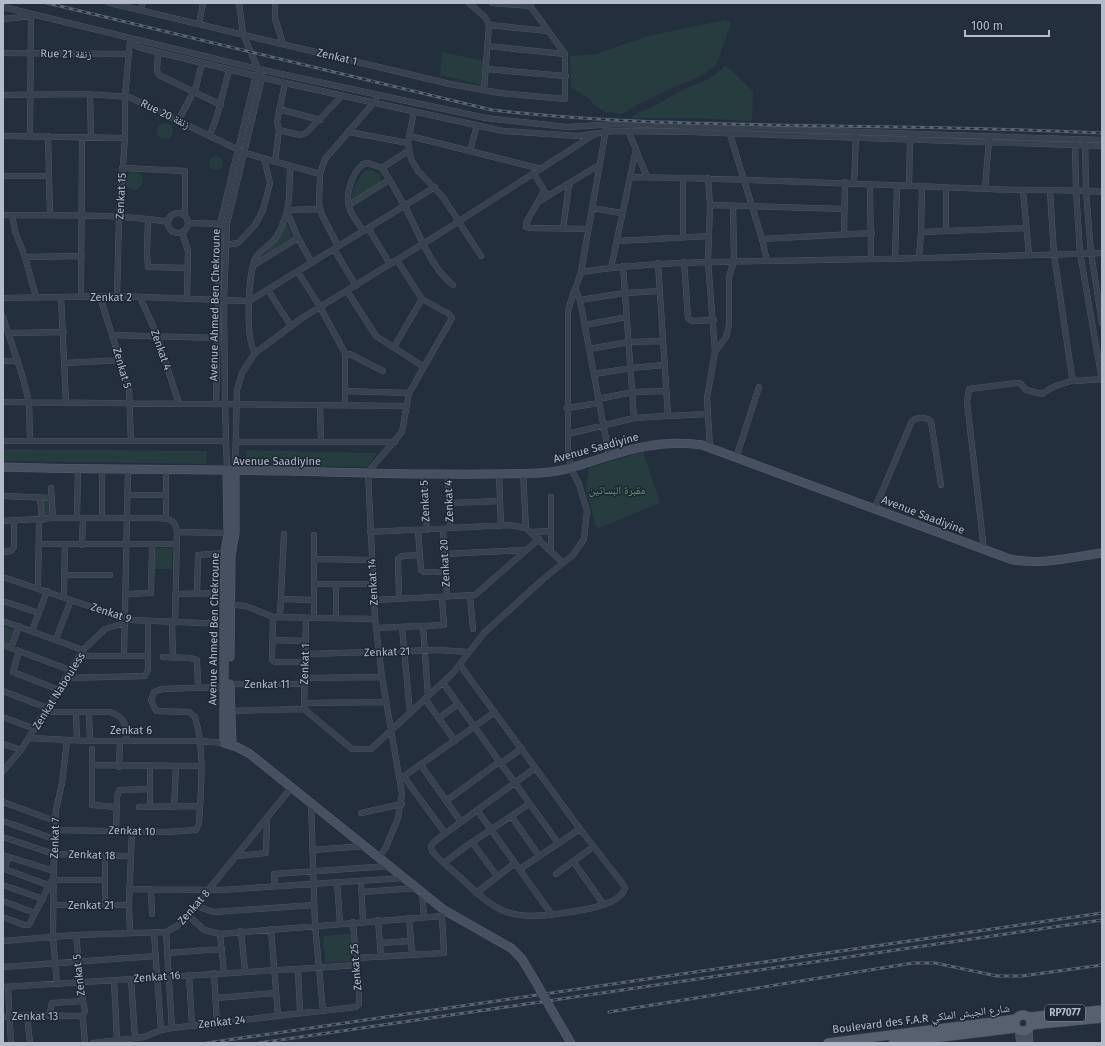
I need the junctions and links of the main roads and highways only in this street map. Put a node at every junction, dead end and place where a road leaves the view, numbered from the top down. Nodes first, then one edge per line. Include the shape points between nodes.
1 (3, 469) edge
2 (231, 471) junction
3 (1102, 553) edge
4 (228, 604) junction
5 (227, 686) junction
6 (228, 744) junction
7 (1102, 1010) edge
8 (1102, 1018) edge
9 (1023, 1025) junction
10 (571, 1043) edge
11 (828, 1043) edge
12 (893, 1043) edge
13 (1021, 1043) edge
14 (1029, 1043) edge

1 - 2 main road, Avenue Saadiyine
2 - 3 main road, Avenue Saadiyine via 448,474 556,472 664,443 689,443 710,448 984,550 1022,561 1049,561
2 - 4 main road, Avenue Ahmed Ben Chekroune via 235,533
2 - 4 main road, Avenue Ahmed Ben Chekroune via 224,593
4 - 5 main road, Avenue Ahmed Ben Chekroune
5 - 6 main road, Avenue Ahmed Ben Chekroune
5 - 6 main road, Avenue Ahmed Ben Chekroune via 230,711
6 - 10 main road, bridge via 244,750 420,890 443,913 511,948 522,959
7 - 9 main road, Boulevard des F.A.R شارع الجيش الملكي / RP7077
8 - 9 main road, Boulevard des F.A.R شارع الجيش الملكي / RP7077
9 - 11 main road, Boulevard des F.A.R شارع الجيش الملكي / RP7077
9 - 12 main road, Boulevard des F.A.R شارع الجيش الملكي / RP7077
9 - 13 main road
9 - 14 main road

